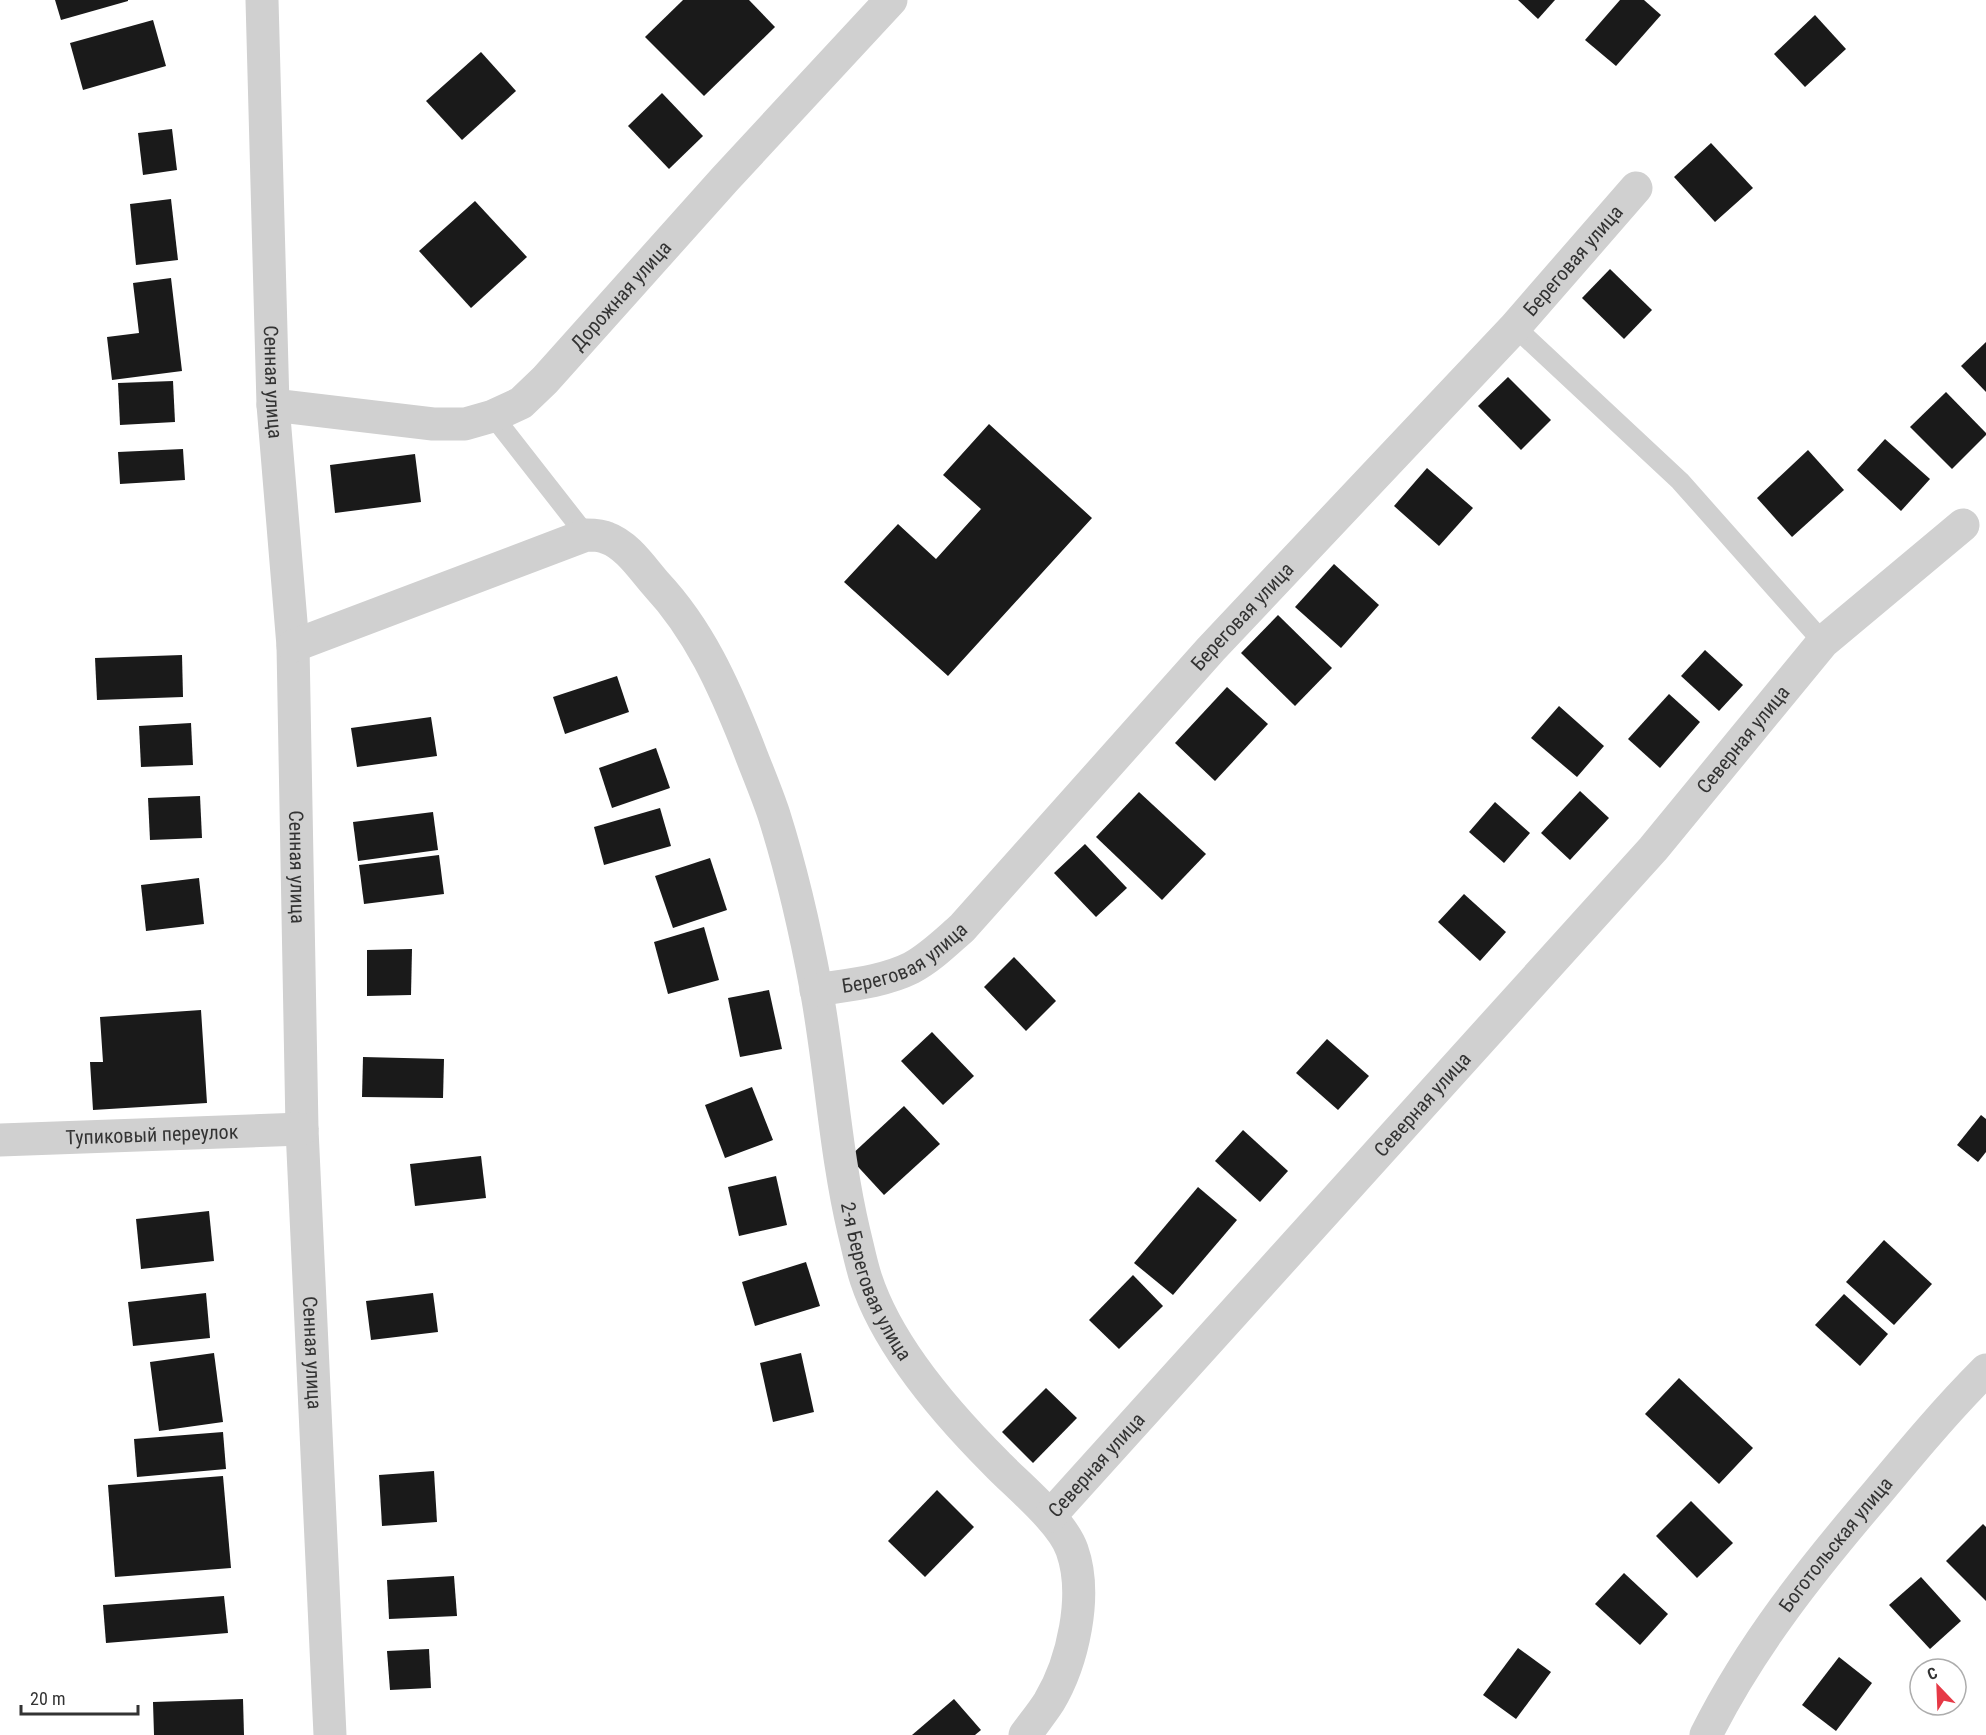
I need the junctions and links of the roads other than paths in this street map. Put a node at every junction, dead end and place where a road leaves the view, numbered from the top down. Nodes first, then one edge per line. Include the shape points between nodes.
1 (262, 0) edge
2 (891, 0) edge
3 (1636, 188) dead end
4 (1515, 327) junction
5 (273, 405) junction
6 (493, 416) junction
7 (1963, 525) dead end
8 (586, 534) junction
9 (1823, 642) junction
10 (293, 646) junction
11 (816, 990) junction
12 (302, 1129) junction
13 (0, 1140) edge
14 (1986, 1370) edge
15 (1050, 1516) junction
16 (330, 1735) edge
17 (1024, 1735) edge
18 (1706, 1735) edge

1 - 5 street, Сенная улица
2 - 6 street, Дорожная улица via 724,179 546,380 521,403
3 - 4 street, Береговая улица
4 - 9 lane via 1680,481
4 - 11 street, Береговая улица via 1211,649 962,928 910,968 882,978
5 - 6 street, Дорожная улица via 433,424 465,424
5 - 10 street, Сенная улица
6 - 8 lane
7 - 9 street, Северная улица
8 - 10 street
8 - 11 street, 2-я Береговая улица via 607,538 624,548 674,603 699,639 732,707 772,811 796,892
9 - 15 street, Северная улица via 1653,849
10 - 12 street, Сенная улица
11 - 15 street, 2-я Береговая улица via 853,1229 867,1281 884,1319 942,1406
12 - 13 street, Тупиковый переулок
12 - 16 street, Сенная улица
14 - 18 street, Боготольская улица via 1954,1401 1821,1559 1749,1657
15 - 17 street, Северная улица via 1072,1548 1078,1584 1077,1620 1068,1662 1049,1701

